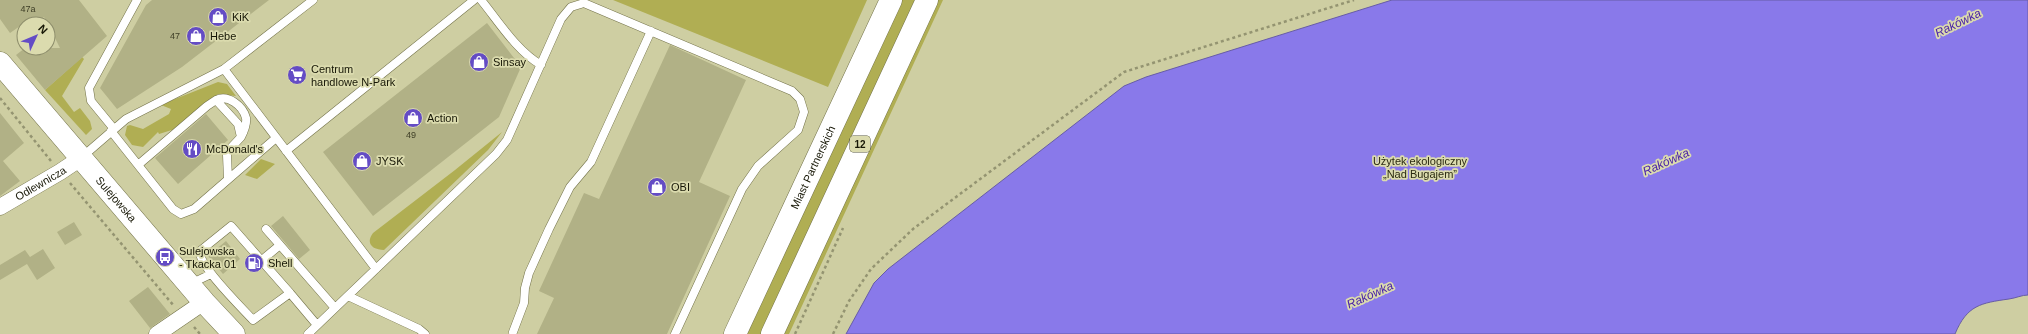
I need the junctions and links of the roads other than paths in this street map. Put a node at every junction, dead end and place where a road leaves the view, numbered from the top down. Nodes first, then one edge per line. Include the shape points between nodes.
1 (137, 0) edge
2 (313, 0) edge
3 (474, 0) edge
4 (481, 0) edge
5 (891, 0) edge
6 (927, 0) edge
7 (651, 31) junction
8 (0, 63) edge
9 (541, 65) junction
10 (224, 69) junction
11 (113, 130) junction
12 (276, 138) junction
13 (286, 151) junction
14 (81, 158) junction
15 (138, 165) junction
16 (228, 179) junction
17 (0, 207) edge
18 (266, 228) dead end
19 (280, 245) junction
20 (262, 260) junction
21 (376, 268) junction
22 (211, 274) junction
23 (189, 285) junction
24 (290, 293) junction
25 (348, 296) junction
26 (204, 302) junction
27 (335, 308) junction
28 (317, 325) junction
29 (513, 332) dead end
30 (157, 334) edge
31 (234, 334) edge
32 (308, 334) edge
33 (425, 334) edge
34 (675, 334) edge
35 (735, 334) edge
36 (772, 334) edge

1 - 11 lane via 89,88 91,101
2 - 10 lane
3 - 13 lane
4 - 9 lane via 521,49
5 - 35 main road, Miast Partnerskich
6 - 36 main road, 12
7 - 9 lane via 590,5 577,4 566,12
7 - 29 lane via 591,162 570,187 529,273 524,303
7 - 34 lane via 792,91 800,99 804,112 798,130 758,166 742,188
8 - 14 main road, Sulejowska
9 - 21 lane via 507,140 496,154
10 - 11 lane via 136,113
10 - 12 lane
11 - 14 lane
11 - 15 lane
12 - 13 lane
12 - 16 lane
13 - 21 lane
14 - 17 street, Odlewnicza
14 - 23 main road, Sulejowska
15 - 16 lane via 173,209 181,214 194,208
15 - 16 lane via 216,100 238,124 241,137 228,151
18 - 19 lane
19 - 20 lane
19 - 27 lane
20 - 22 lane via 231,226 200,251 200,256
20 - 24 lane
21 - 25 lane
22 - 23 lane
22 - 24 lane via 254,320
23 - 26 main road, Sulejowska
24 - 28 lane
25 - 27 lane
25 - 33 lane
26 - 30 street
26 - 31 main road, Sulejowska
27 - 28 lane
28 - 32 lane

